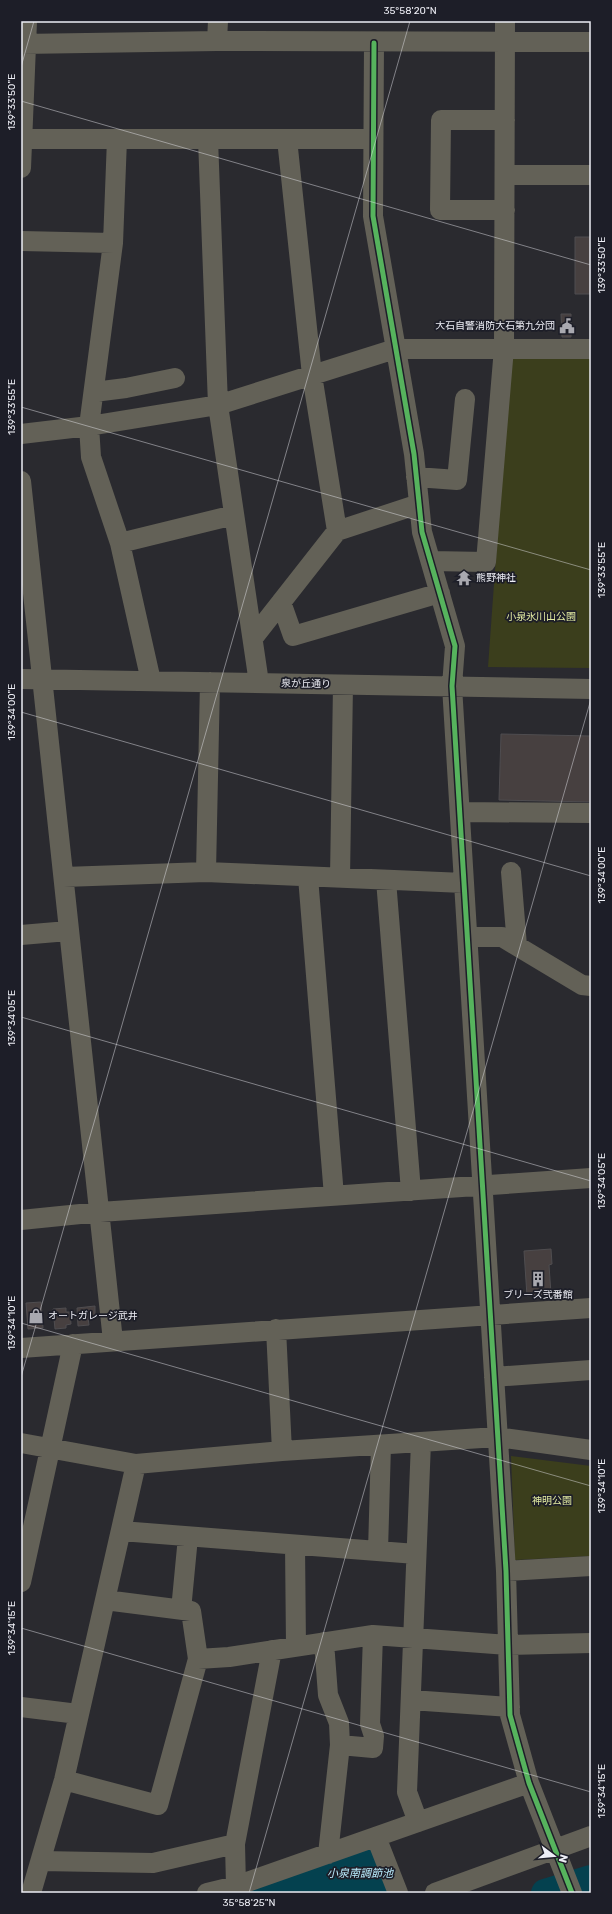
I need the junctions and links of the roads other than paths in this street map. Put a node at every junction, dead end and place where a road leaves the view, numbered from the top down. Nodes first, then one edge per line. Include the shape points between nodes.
1 (26, 21) edge
2 (218, 21) edge
3 (505, 21) edge
4 (217, 42) junction
5 (505, 42) junction
6 (591, 42) edge
7 (374, 43) junction
8 (23, 44) edge
9 (505, 120) junction
10 (22, 139) junction
11 (117, 139) junction
12 (208, 139) junction
13 (287, 139) junction
14 (373, 139) junction
15 (21, 168) edge
16 (505, 174) junction
17 (591, 175) edge
18 (505, 210) junction
19 (21, 241) edge
20 (113, 243) junction
21 (504, 348) junction
22 (395, 349) junction
23 (591, 349) edge
24 (312, 375) junction
25 (175, 378) dead end
26 (94, 392) junction
27 (465, 399) dead end
28 (218, 405) junction
29 (89, 426) junction
30 (21, 434) edge
31 (416, 477) junction
32 (21, 481) edge
33 (419, 504) junction
34 (234, 515) junction
35 (336, 531) junction
36 (24, 540) edge
37 (120, 543) junction
38 (431, 561) junction
39 (440, 593) junction
40 (281, 602) junction
41 (253, 638) junction
42 (21, 679) edge
43 (42, 679) junction
44 (151, 681) junction
45 (210, 682) junction
46 (259, 683) junction
47 (343, 684) junction
48 (452, 686) junction
49 (591, 688) edge
50 (460, 812) junction
51 (591, 813) edge
52 (206, 872) junction
53 (511, 872) dead end
54 (64, 876) junction
55 (308, 877) junction
56 (340, 878) junction
57 (386, 880) junction
58 (464, 884) junction
59 (68, 931) junction
60 (21, 935) edge
61 (468, 937) junction
62 (517, 946) junction
63 (591, 986) edge
64 (591, 1178) edge
65 (483, 1185) junction
66 (411, 1191) junction
67 (334, 1196) junction
68 (100, 1212) junction
69 (21, 1220) edge
70 (591, 1308) edge
71 (490, 1315) junction
72 (276, 1329) junction
73 (113, 1341) junction
74 (73, 1344) junction
75 (21, 1348) edge
76 (591, 1370) edge
77 (494, 1377) junction
78 (497, 1437) junction
79 (421, 1442) junction
80 (21, 1443) edge
81 (381, 1445) junction
82 (51, 1449) junction
83 (591, 1450) edge
84 (282, 1451) junction
85 (136, 1464) junction
86 (121, 1532) junction
87 (188, 1537) junction
88 (295, 1545) junction
89 (378, 1551) junction
90 (416, 1554) junction
91 (591, 1566) edge
92 (506, 1571) junction
93 (21, 1582) edge
94 (105, 1600) junction
95 (181, 1610) junction
96 (373, 1635) junction
97 (413, 1638) junction
98 (324, 1642) junction
99 (591, 1643) edge
100 (508, 1645) junction
101 (296, 1646) junction
102 (272, 1650) junction
103 (198, 1659) junction
104 (411, 1700) junction
105 (21, 1707) edge
106 (510, 1707) junction
107 (78, 1714) junction
108 (340, 1745) junction
109 (64, 1780) junction
110 (530, 1783) junction
111 (418, 1822) junction
112 (376, 1836) junction
113 (591, 1836) edge
114 (235, 1844) junction
115 (556, 1849) junction
116 (328, 1854) junction
117 (41, 1861) junction
118 (236, 1886) junction
119 (31, 1893) edge
120 (207, 1893) edge
121 (398, 1893) edge
122 (434, 1893) edge
123 (572, 1893) edge

1 - 8 street
2 - 4 street
3 - 5 street
4 - 7 street
4 - 8 street
5 - 6 street
5 - 7 street
5 - 9 street
7 - 14 street
8 - 10 street
9 - 16 street
9 - 18 street via 441,120 440,187 440,210
10 - 11 street
10 - 15 street
11 - 12 street
11 - 20 street
12 - 13 street
12 - 28 street
13 - 14 street
13 - 24 street
14 - 22 street via 373,216
16 - 17 street
16 - 18 street
18 - 21 street
19 - 20 street
20 - 26 street
21 - 22 street
21 - 23 street
21 - 38 street via 486,562
22 - 24 street
22 - 31 street
24 - 28 street
24 - 35 street
25 - 26 street
26 - 29 street
27 - 31 street via 456,480
28 - 29 street
28 - 34 street
29 - 30 street
29 - 37 street via 92,457
31 - 33 street
32 - 36 street
33 - 35 street
33 - 38 street via 422,532
34 - 37 street
34 - 41 street
35 - 40 street
36 - 43 street
37 - 44 street
38 - 39 street
39 - 40 street via 293,636
39 - 48 street via 455,646
40 - 41 street
41 - 46 street
42 - 43 street, 泉が丘通り
43 - 44 street, 泉が丘通り
43 - 54 street
44 - 45 street, 泉が丘通り
45 - 46 street, 泉が丘通り
45 - 52 street
46 - 47 street, 泉が丘通り
47 - 48 street, 泉が丘通り
47 - 56 street
48 - 49 street, 泉が丘通り
48 - 50 street
50 - 51 street
50 - 58 street
52 - 54 street
52 - 55 street
53 - 62 street
54 - 59 street
55 - 56 street
55 - 67 street
56 - 57 street
57 - 58 street
57 - 66 street
58 - 61 street
59 - 60 street
59 - 68 street
61 - 62 street via 502,937
61 - 65 street
62 - 63 street via 582,985
64 - 65 street
65 - 66 street
65 - 71 street
66 - 67 street
67 - 68 street
68 - 69 street
68 - 73 street
70 - 71 street
71 - 72 street
71 - 77 street
72 - 73 street
72 - 84 street
73 - 74 street
74 - 75 street
74 - 82 street
76 - 77 street
77 - 78 street
78 - 79 street
78 - 83 street
78 - 92 street
79 - 81 street
79 - 90 street
80 - 82 street
81 - 84 street
81 - 89 street
82 - 85 street
82 - 93 street
84 - 85 street
85 - 86 street
86 - 87 street
86 - 94 street
87 - 88 street
87 - 95 street
88 - 89 street
88 - 101 street
89 - 90 street
90 - 97 street
91 - 92 street
92 - 100 street
94 - 95 street
94 - 107 street
95 - 103 street via 191,1611
96 - 97 street
96 - 98 street
96 - 108 street via 370,1724 374,1736 373,1748
97 - 100 street
97 - 104 street
98 - 101 street
98 - 108 street via 328,1695 339,1723
99 - 100 street
100 - 106 street
101 - 102 street
102 - 103 street
102 - 114 street
103 - 109 street via 158,1805
104 - 106 street
104 - 111 street via 407,1792
105 - 107 street
106 - 110 street via 510,1715
107 - 109 street
108 - 116 street
109 - 117 street
110 - 111 street
110 - 115 street
111 - 112 street
112 - 116 street
112 - 121 street
113 - 115 street
114 - 117 street via 153,1863
114 - 118 street
115 - 122 street
115 - 123 street
116 - 118 street
117 - 119 street
118 - 120 street

